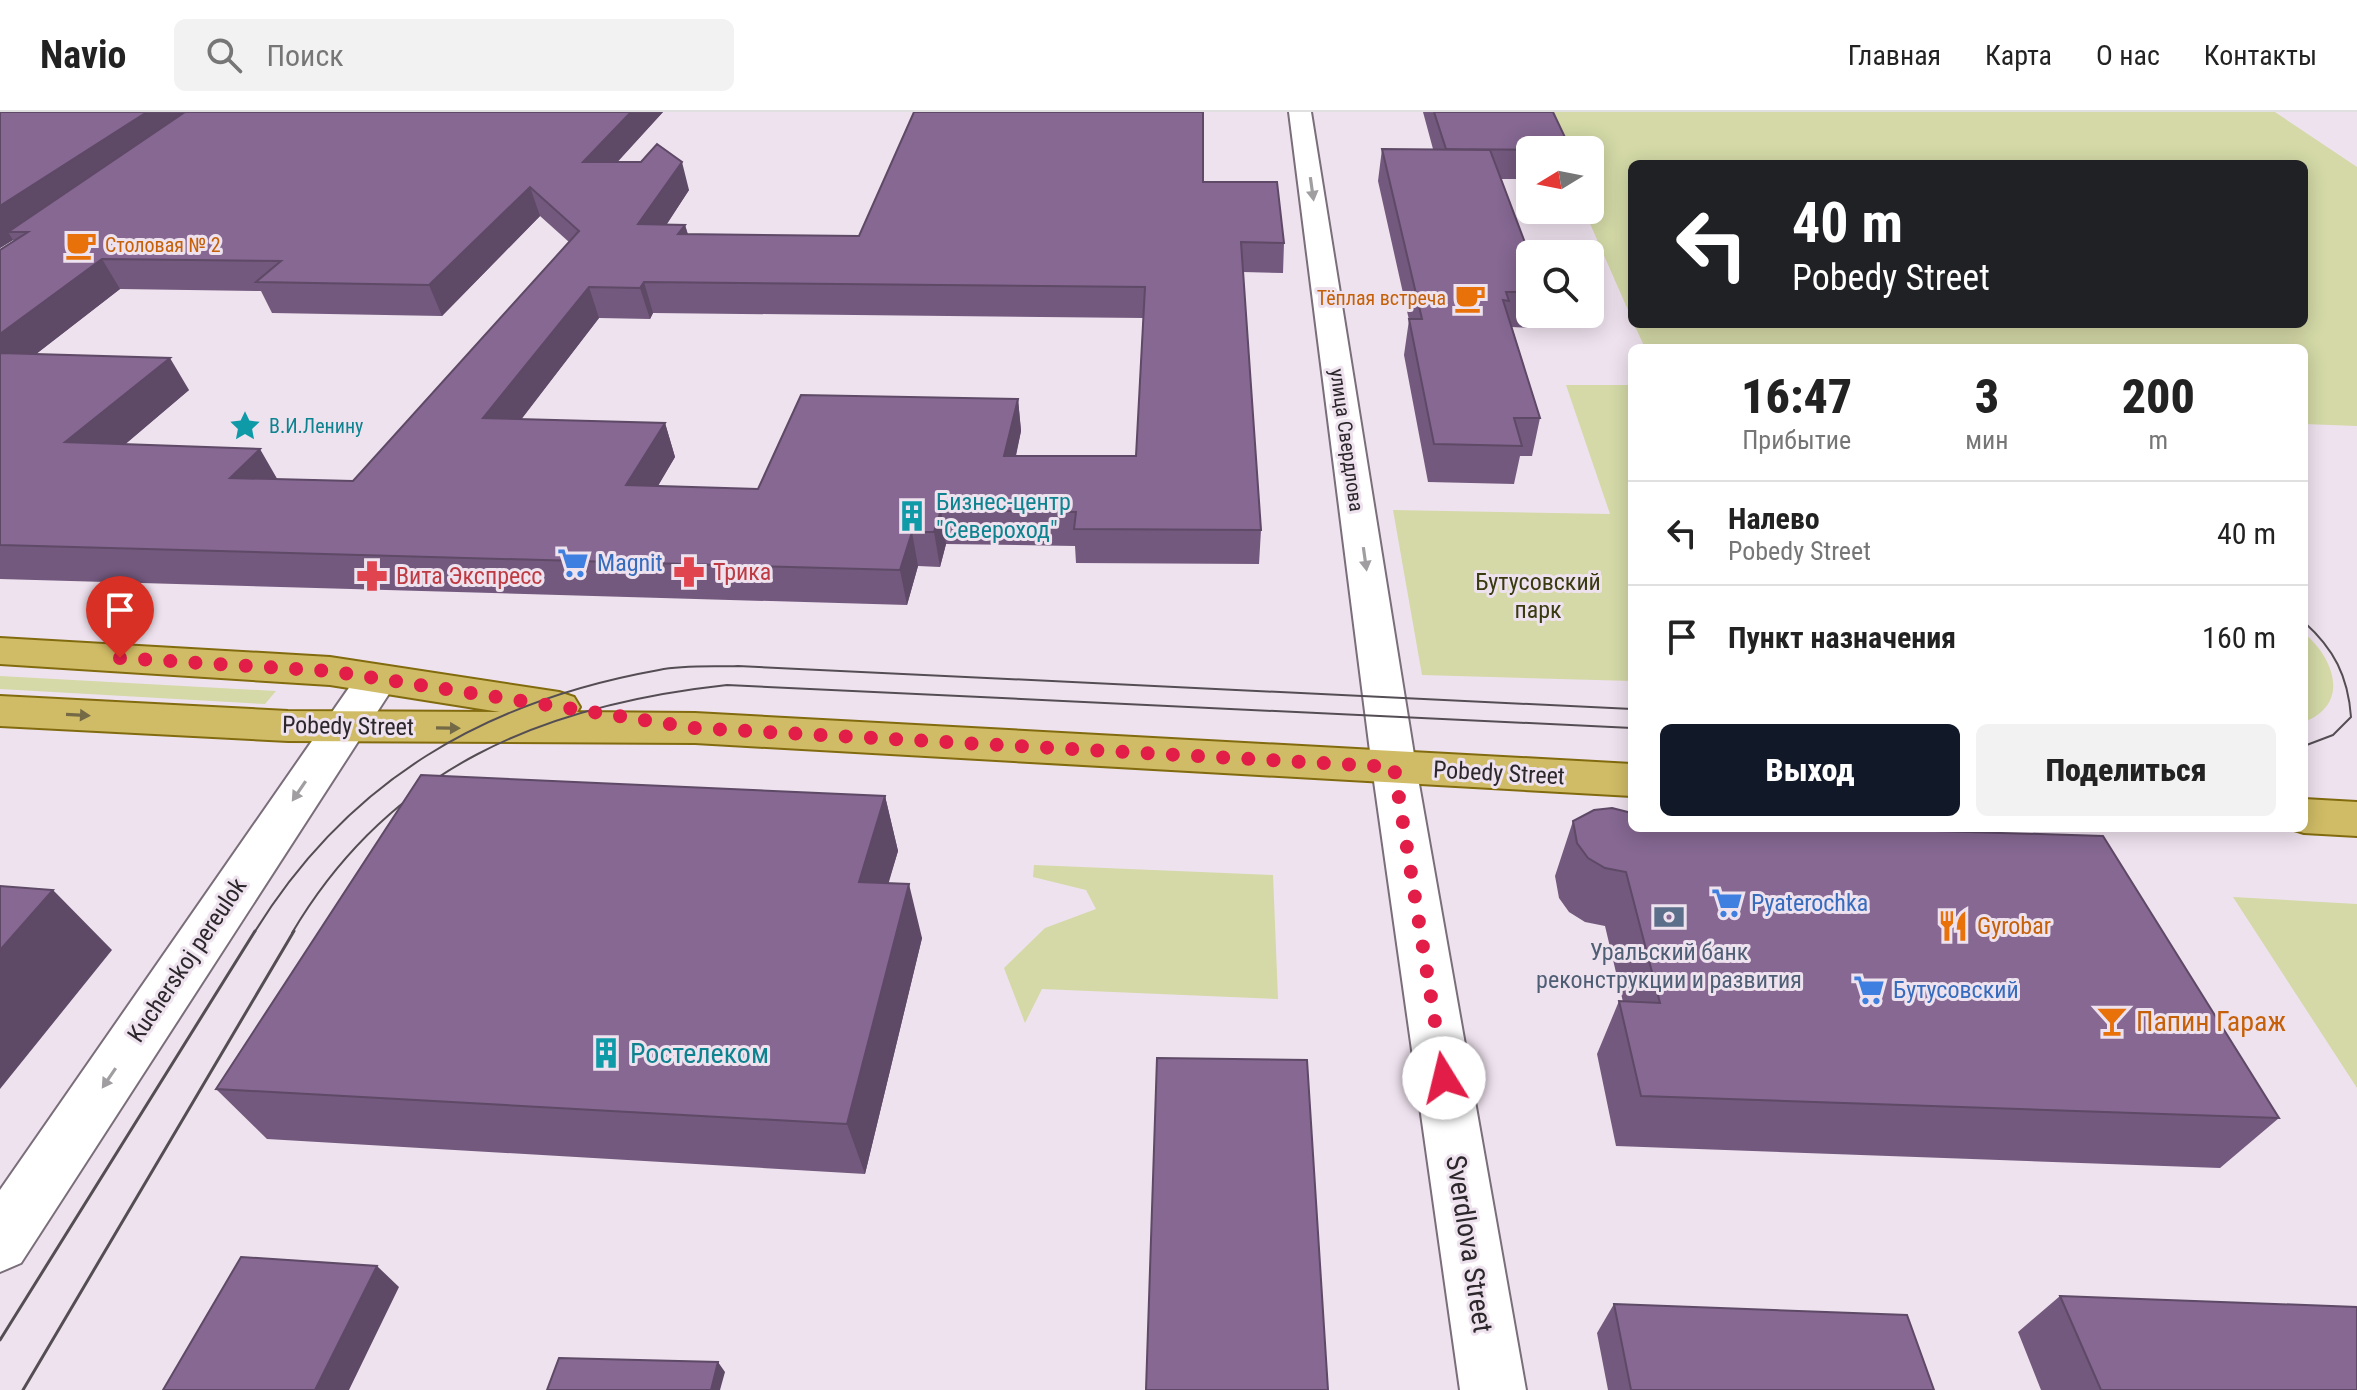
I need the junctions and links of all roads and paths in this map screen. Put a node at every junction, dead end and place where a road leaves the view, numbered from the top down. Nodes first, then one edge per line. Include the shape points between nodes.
1 (1300, 112) edge
2 (0, 651) edge
3 (377, 679) junction
4 (0, 711) edge
5 (342, 727) junction
6 (695, 728) junction
7 (1394, 767) junction
8 (1628, 780) edge
9 (2308, 816) edge
10 (2357, 819) edge
11 (0, 1242) edge
12 (1493, 1390) edge

1 -> 7 street, улица Свердлова
2 - 3 main road, Pobedy Street via 330,671
3 - 5 street, Kucherskoj pereulok
3 - 6 main road, Pobedy Street
4 -> 5 main road, Pobedy Street
5 -> 6 main road, Pobedy Street
5 -> 11 street, Kucherskoj pereulok
6 - 7 main road, Pobedy Street
7 - 8 main road, Pobedy Street
7 - 12 street, Sverdlova Street
9 - 10 main road

